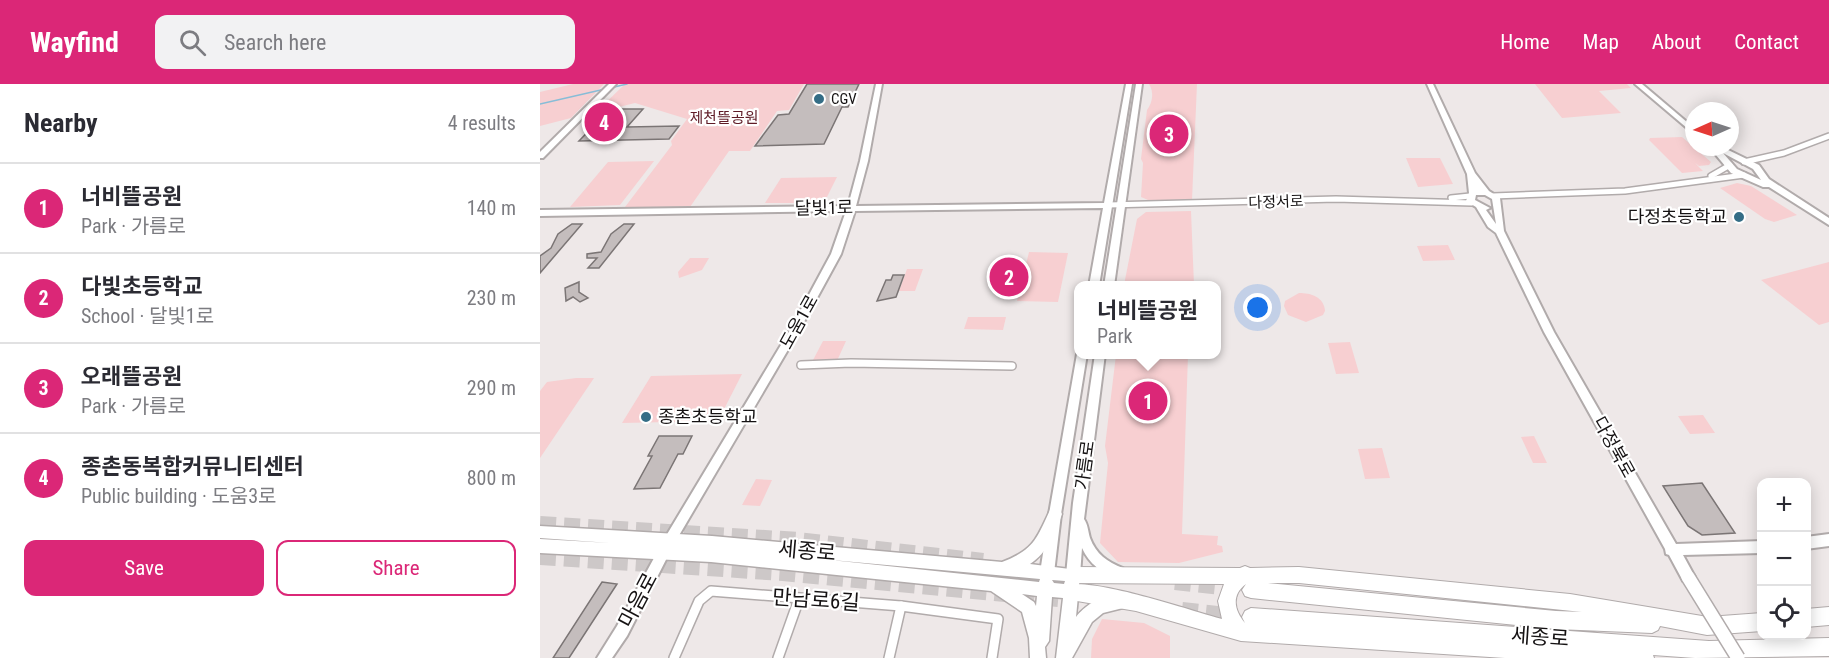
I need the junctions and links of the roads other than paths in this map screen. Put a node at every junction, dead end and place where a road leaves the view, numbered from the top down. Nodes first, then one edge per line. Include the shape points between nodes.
1 (613, 84) edge
2 (879, 84) edge
3 (1129, 84) edge
4 (1139, 84) edge
5 (1430, 84) edge
6 (1638, 84) edge
7 (1685, 124) edge
8 (1829, 136) edge
9 (1784, 153) junction
10 (540, 156) edge
11 (1720, 156) edge
12 (1733, 156) edge
13 (1742, 161) junction
14 (1730, 165) junction
15 (1759, 172) junction
16 (1471, 174) junction
17 (1745, 175) junction
18 (1707, 178) junction
19 (1493, 199) junction
20 (1474, 200) junction
21 (1794, 200) junction
22 (1108, 205) junction
23 (1121, 205) junction
24 (852, 207) junction
25 (540, 213) edge
26 (1829, 222) edge
27 (1500, 231) junction
28 (1095, 281) edge
29 (1110, 281) edge
30 (1081, 359) edge
31 (1099, 359) edge
32 (801, 365) dead end
33 (1012, 366) dead end
34 (1079, 503) junction
35 (1054, 514) junction
36 (540, 532) edge
37 (1829, 540) edge
38 (1811, 542) edge
39 (540, 546) edge
40 (666, 546) junction
41 (1757, 547) edge
42 (1671, 550) junction
43 (1139, 576) junction
44 (996, 577) junction
45 (1047, 581) junction
46 (1248, 582) junction
47 (1072, 584) junction
48 (799, 599) junction
49 (1133, 602) junction
50 (902, 606) junction
51 (1829, 616) edge
52 (1811, 618) edge
53 (1757, 622) edge
54 (1246, 624) junction
55 (1829, 648) edge
56 (604, 658) edge
57 (674, 658) edge
58 (778, 658) edge
59 (888, 658) edge
60 (992, 658) edge
61 (1039, 658) edge
62 (1065, 658) edge
63 (1645, 658) edge
64 (1738, 658) edge
65 (1767, 658) edge

1 - 10 street
2 - 24 street, 도움1로
3 - 22 street
4 - 23 street
5 - 16 street
6 - 7 street
8 - 9 street
9 - 13 street
9 - 15 street via 1762,164
11 - 14 street
12 - 13 street
13 - 14 street
13 - 15 street
14 - 17 street
14 - 18 street
15 - 17 street
15 - 21 street
16 - 19 street
16 - 20 street
17 - 18 street
17 - 21 street
18 - 19 street via 1640,190
19 - 20 street
19 - 20 street
19 - 27 street via 1502,224
20 - 23 street, 다정서로
20 - 27 street via 1491,225
21 - 26 street
22 - 23 street, 다정서로
22 - 24 street, 달빛1로
22 - 28 street
23 - 29 street
24 - 25 street, 달빛1로
24 - 40 street, 도움1로 via 836,254 794,331
27 - 42 street, 다정북로 via 1549,332
30 - 35 street, 가름로
31 - 34 street, 가름로
32 - 33 street
34 - 43 street via 1082,535 1094,559 1114,571
34 - 47 street, 가름로
35 - 44 main road via 1036,554
35 - 45 street, 가름로
36 - 40 main road, 세종로
37 - 38 street
39 - 40 main road, 세종로
40 - 44 main road, 세종로
40 - 56 street, 마음로
41 - 42 street
42 - 64 street, 다정북로, bridge
43 - 46 highway, 세종로
43 - 47 highway, 세종로
44 - 45 main road, 세종로
44 - 61 main road via 1029,607
45 - 47 main road, 세종로
45 - 61 main road
46 - 53 highway, 세종로 via 1556,620 1709,626
46 - 54 highway via 1235,580 1226,596 1225,609
47 - 49 highway
47 - 62 main road
48 - 50 street, 만남로6길
48 - 57 street, 만남로6길 via 711,591 699,601
48 - 58 street
49 - 54 highway
49 - 62 main road via 1101,606 1088,613 1077,627
50 - 59 street
50 - 60 street, 만남로6길 via 998,619
51 - 52 highway
54 - 55 highway, 세종로 via 1709,651
54 - 63 highway
55 - 65 highway

